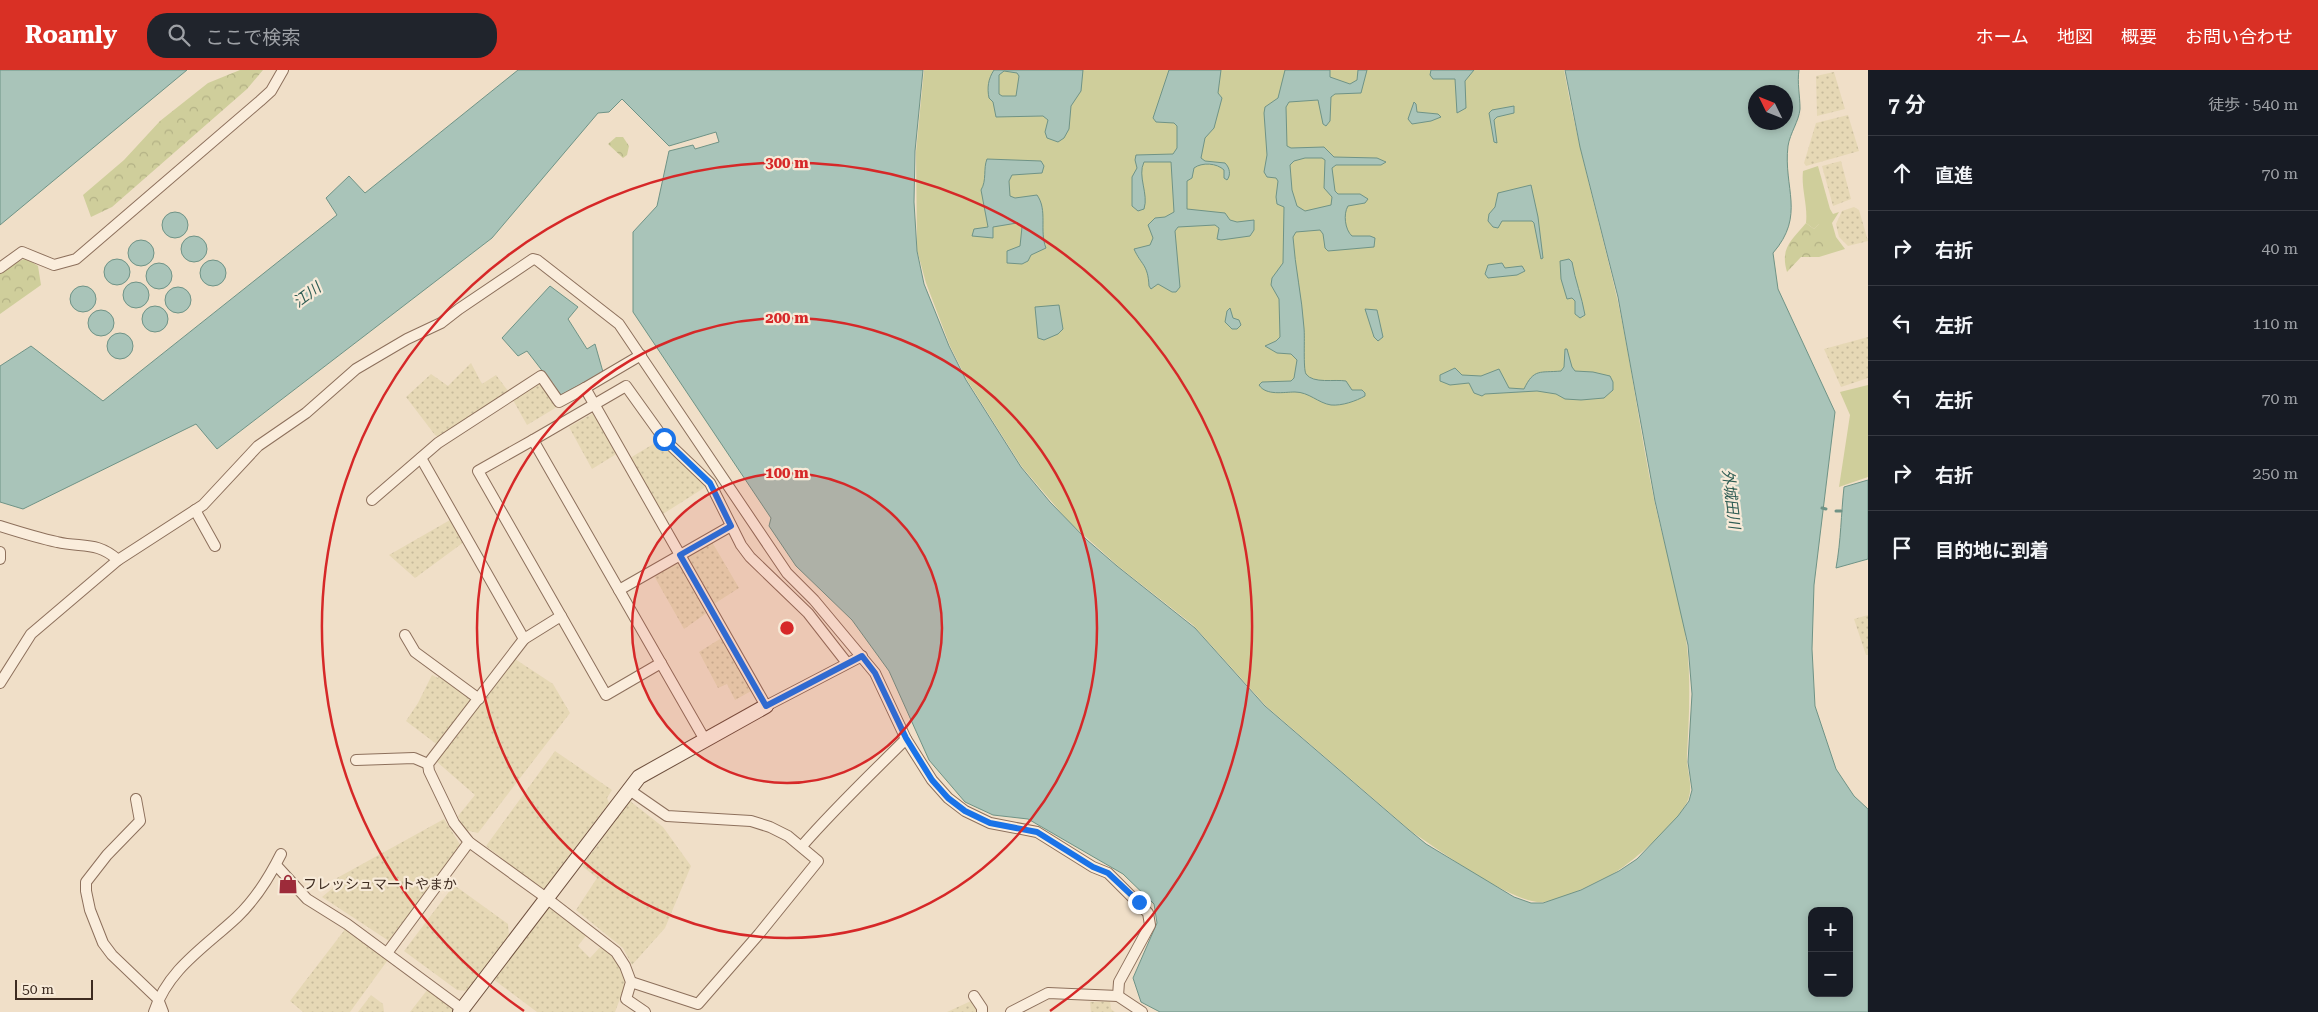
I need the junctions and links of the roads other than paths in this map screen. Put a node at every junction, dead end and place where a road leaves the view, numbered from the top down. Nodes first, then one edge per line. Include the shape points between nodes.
1 (283, 70) edge
2 (0, 268) edge
3 (641, 355) junction
4 (585, 388) junction
5 (594, 405) junction
6 (533, 440) junction
7 (420, 458) junction
8 (372, 500) dead end
9 (195, 510) junction
10 (0, 526) edge
11 (731, 526) junction
12 (215, 546) dead end
13 (0, 552) edge
14 (680, 555) junction
15 (0, 559) edge
16 (118, 560) junction
17 (619, 590) junction
18 (561, 616) junction
19 (405, 635) dead end
20 (524, 638) junction
21 (862, 656) junction
22 (661, 663) junction
23 (847, 663) junction
24 (0, 683) edge
25 (479, 699) junction
26 (766, 706) junction
27 (906, 738) junction
28 (705, 740) junction
29 (356, 760) dead end
30 (428, 764) junction
31 (628, 789) junction
32 (136, 799) dead end
33 (469, 842) junction
34 (802, 846) junction
35 (281, 854) dead end
36 (276, 864) junction
37 (546, 897) junction
38 (387, 952) junction
39 (631, 982) junction
40 (974, 996) dead end
41 (1118, 996) junction
42 (158, 999) junction
43 (461, 1011) edge
44 (154, 1012) edge
45 (163, 1012) edge
46 (644, 1012) edge
47 (982, 1012) edge
48 (1011, 1012) edge
49 (1142, 1012) edge

1 - 2 street via 272,91 260,102 76,259 54,265 22,252
3 - 4 street
3 - 9 street via 619,324 533,259 441,324 407,339 356,369 306,413 258,446
3 - 21 street via 787,573
4 - 5 street
4 - 7 street via 560,402 542,376
5 - 6 street
5 - 11 street via 626,386 664,439 710,483
5 - 14 street
6 - 17 street
6 - 18 street via 478,471
7 - 8 street
7 - 20 street
9 - 12 street
9 - 16 street
10 - 16 street via 62,543 94,545 107,550
11 - 14 street
11 - 23 street via 750,557 808,613
13 - 15 street
14 - 17 street
14 - 26 street
16 - 24 street via 31,634
17 - 22 street
18 - 20 street
18 - 22 street via 606,695
19 - 25 street via 415,652
20 - 25 street
21 - 23 street
21 - 27 street via 875,673
22 - 28 street
23 - 26 street
25 - 30 street
26 - 28 street
27 - 34 street via 833,810
27 - 41 street via 932,780 965,811 990,823 1037,832 1108,873 1148,913 1150,925 1119,982
28 - 31 street via 639,777
29 - 30 street via 414,758
30 - 33 street via 454,822
31 - 34 street via 667,816 751,821 788,836
31 - 37 street
32 - 42 street via 140,821 86,882 86,891 103,943
33 - 37 street
33 - 38 street
34 - 39 street via 818,861 698,1004
35 - 36 street
36 - 38 street via 307,899
36 - 42 street via 253,900 181,966
37 - 39 street via 616,952
37 - 43 street
38 - 43 street
39 - 46 street via 626,999
40 - 47 street
41 - 48 street via 1048,993
41 - 49 street
42 - 44 street
42 - 45 street

